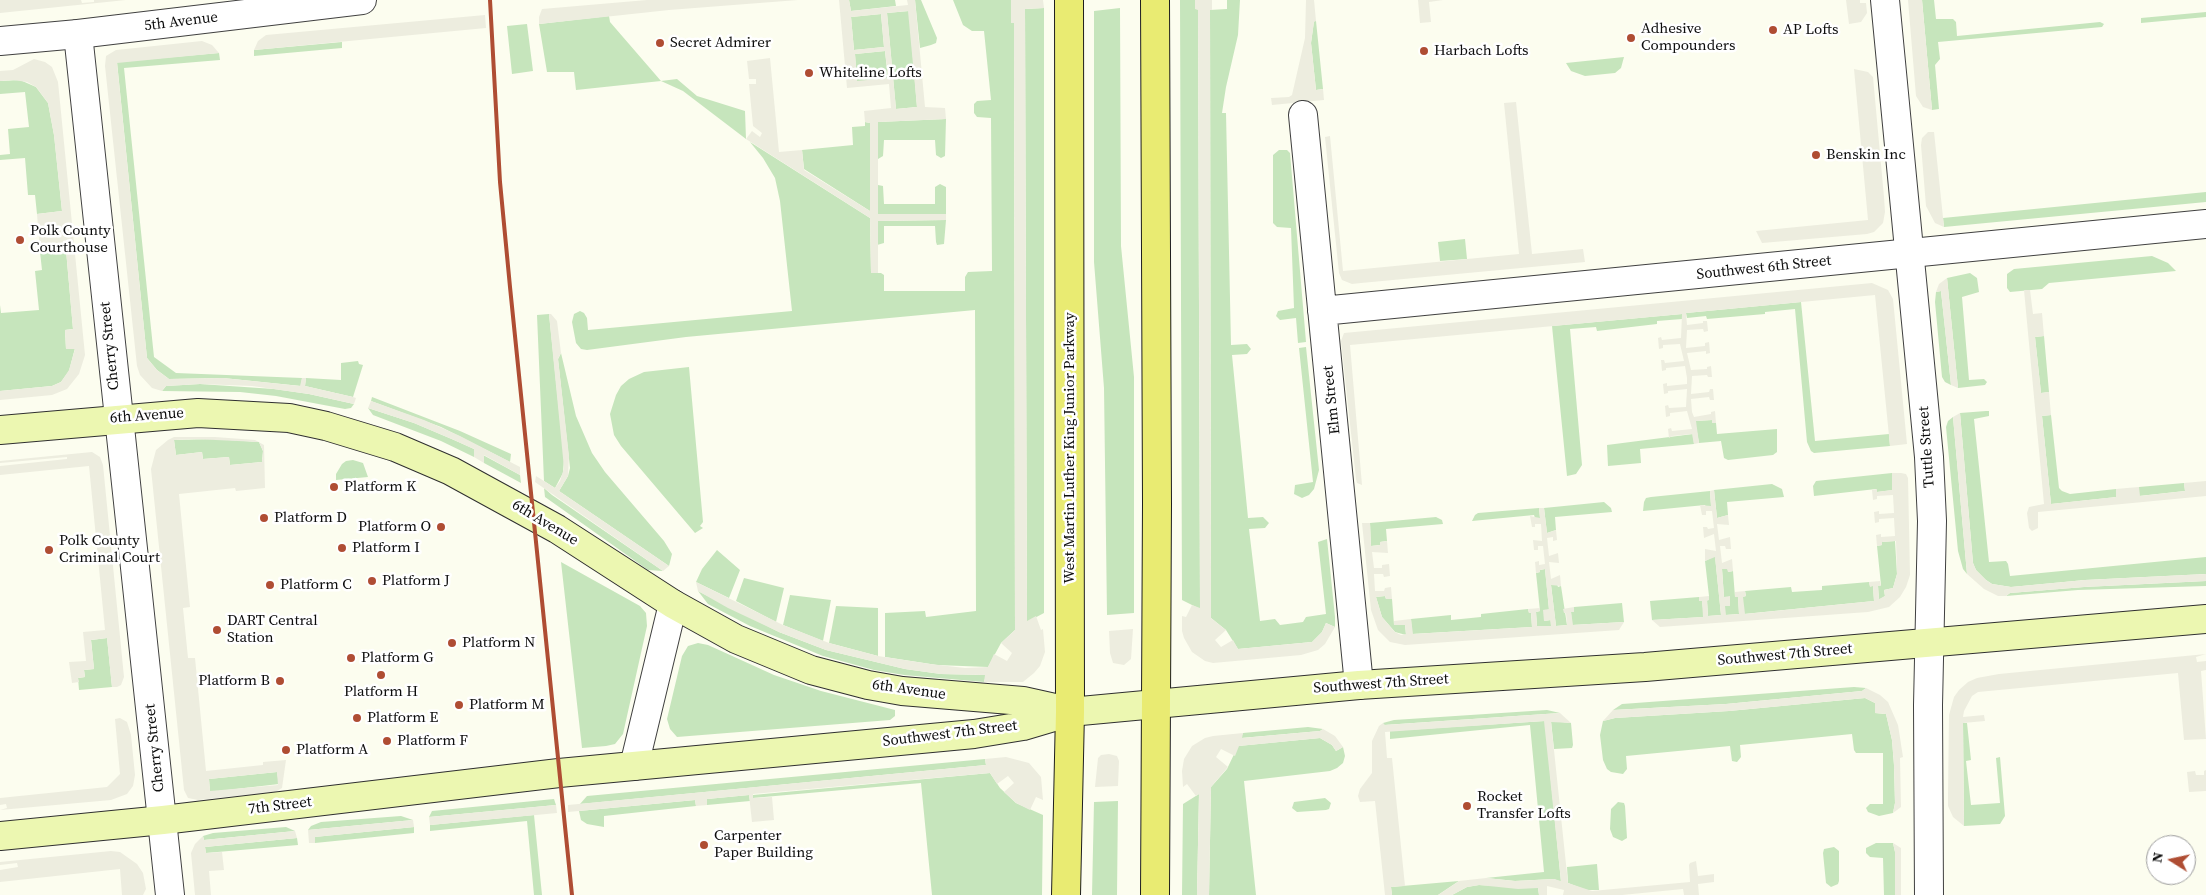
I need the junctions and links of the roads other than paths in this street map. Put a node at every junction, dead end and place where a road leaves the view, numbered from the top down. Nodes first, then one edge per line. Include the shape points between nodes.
1 (362, 0) edge
2 (1070, 0) edge
3 (1155, 0) edge
4 (1885, 0) edge
5 (78, 34) junction
6 (0, 41) edge
7 (1303, 115) dead end
8 (2206, 224) edge
9 (1910, 253) junction
10 (1322, 311) junction
11 (118, 418) junction
12 (0, 430) edge
13 (673, 604) junction
14 (2206, 619) edge
15 (1930, 642) junction
16 (1360, 685) junction
17 (1157, 704) junction
18 (1070, 712) junction
19 (634, 766) junction
20 (559, 773) joint
21 (163, 820) junction
22 (0, 836) edge
23 (170, 895) edge
24 (1066, 895) edge
25 (1155, 895) edge
26 (1930, 895) edge

1 - 5 street, 5th Avenue
2 - 18 main road, West Martin Luther King Junior Parkway
3 - 17 main road
4 - 9 street, Tuttle Street
5 - 6 street, 5th Avenue
5 - 11 street, Cherry Street
7 - 10 street, Elm Street
8 - 9 street, Southwest 6th Street
9 - 10 street, Southwest 6th Street
9 - 15 street, Tuttle Street via 1929,457 1932,521
10 - 16 street, Elm Street
11 - 12 main road, 6th Avenue
11 - 13 main road, 6th Avenue via 198,412 289,418 395,447 451,471 532,514
11 - 21 street, Cherry Street
13 - 18 main road, 6th Avenue via 736,639 811,670 902,691 1023,701
13 - 19 street
14 - 15 main road, Southwest 7th Street
15 - 16 main road, Southwest 7th Street via 1664,666
15 - 26 street, Tuttle Street
16 - 17 main road, Southwest 7th Street
17 - 18 main road, Southwest 7th Street
17 - 25 main road
18 - 19 main road, Southwest 7th Street via 1023,726 974,734
18 - 24 main road, West Martin Luther King Junior Parkway
19 - 20 main road, Southwest 7th Street
20 - 21 main road, 7th Street
21 - 22 main road, 7th Street
21 - 23 street, Cherry Street

